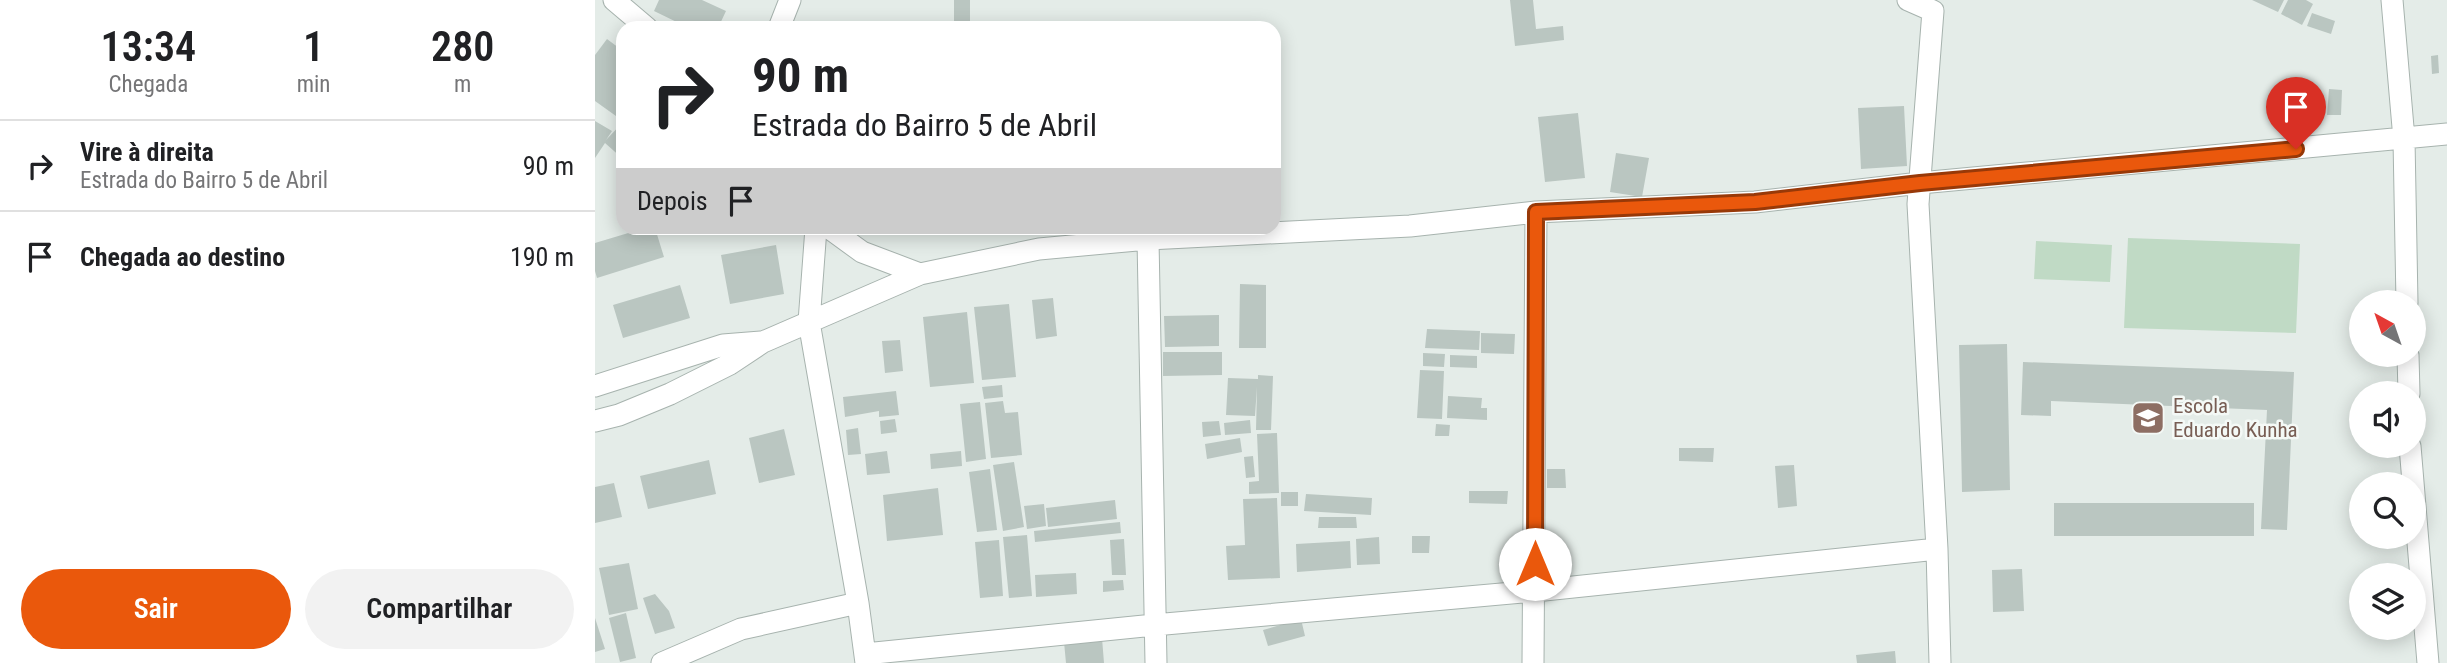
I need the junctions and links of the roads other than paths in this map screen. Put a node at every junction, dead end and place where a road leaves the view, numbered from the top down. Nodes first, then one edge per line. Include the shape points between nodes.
1 (614, 0) edge
2 (790, 0) edge
3 (1908, 0) edge
4 (2392, 0) edge
5 (1935, 6) edge
6 (639, 21) edge
7 (782, 21) edge
8 (2447, 134) edge
9 (2404, 139) junction
10 (1920, 183) junction
11 (1536, 212) junction
12 (1281, 232) edge
13 (815, 235) edge
14 (839, 235) edge
15 (1229, 235) edge
16 (1148, 239) junction
17 (920, 274) junction
18 (2407, 290) edge
19 (809, 322) junction
20 (764, 342) junction
21 (595, 386) edge
22 (595, 421) edge
23 (2411, 458) edge
24 (1937, 549) junction
25 (1535, 591) junction
26 (858, 603) junction
27 (1154, 625) junction
28 (866, 658) edge
29 (662, 663) edge
30 (1156, 663) edge
31 (1533, 663) edge
32 (1940, 663) edge
33 (2428, 663) edge

1 - 6 street
2 - 7 street
3 - 5 street
4 - 9 street
5 - 10 street
8 - 9 street
9 - 10 street
9 - 18 street
10 - 11 street via 1755,202
10 - 24 street
11 - 12 street via 1410,226
11 - 25 street
13 - 19 street
14 - 17 street via 862,252
15 - 16 street
16 - 17 street via 1039,249
16 - 27 street
17 - 19 street
19 - 20 street
19 - 26 street
20 - 21 street via 723,345
20 - 22 street via 670,394
23 - 33 street
24 - 25 street
24 - 32 street
25 - 27 street
25 - 31 street
26 - 28 street
26 - 29 street via 741,629
27 - 28 street
27 - 30 street

